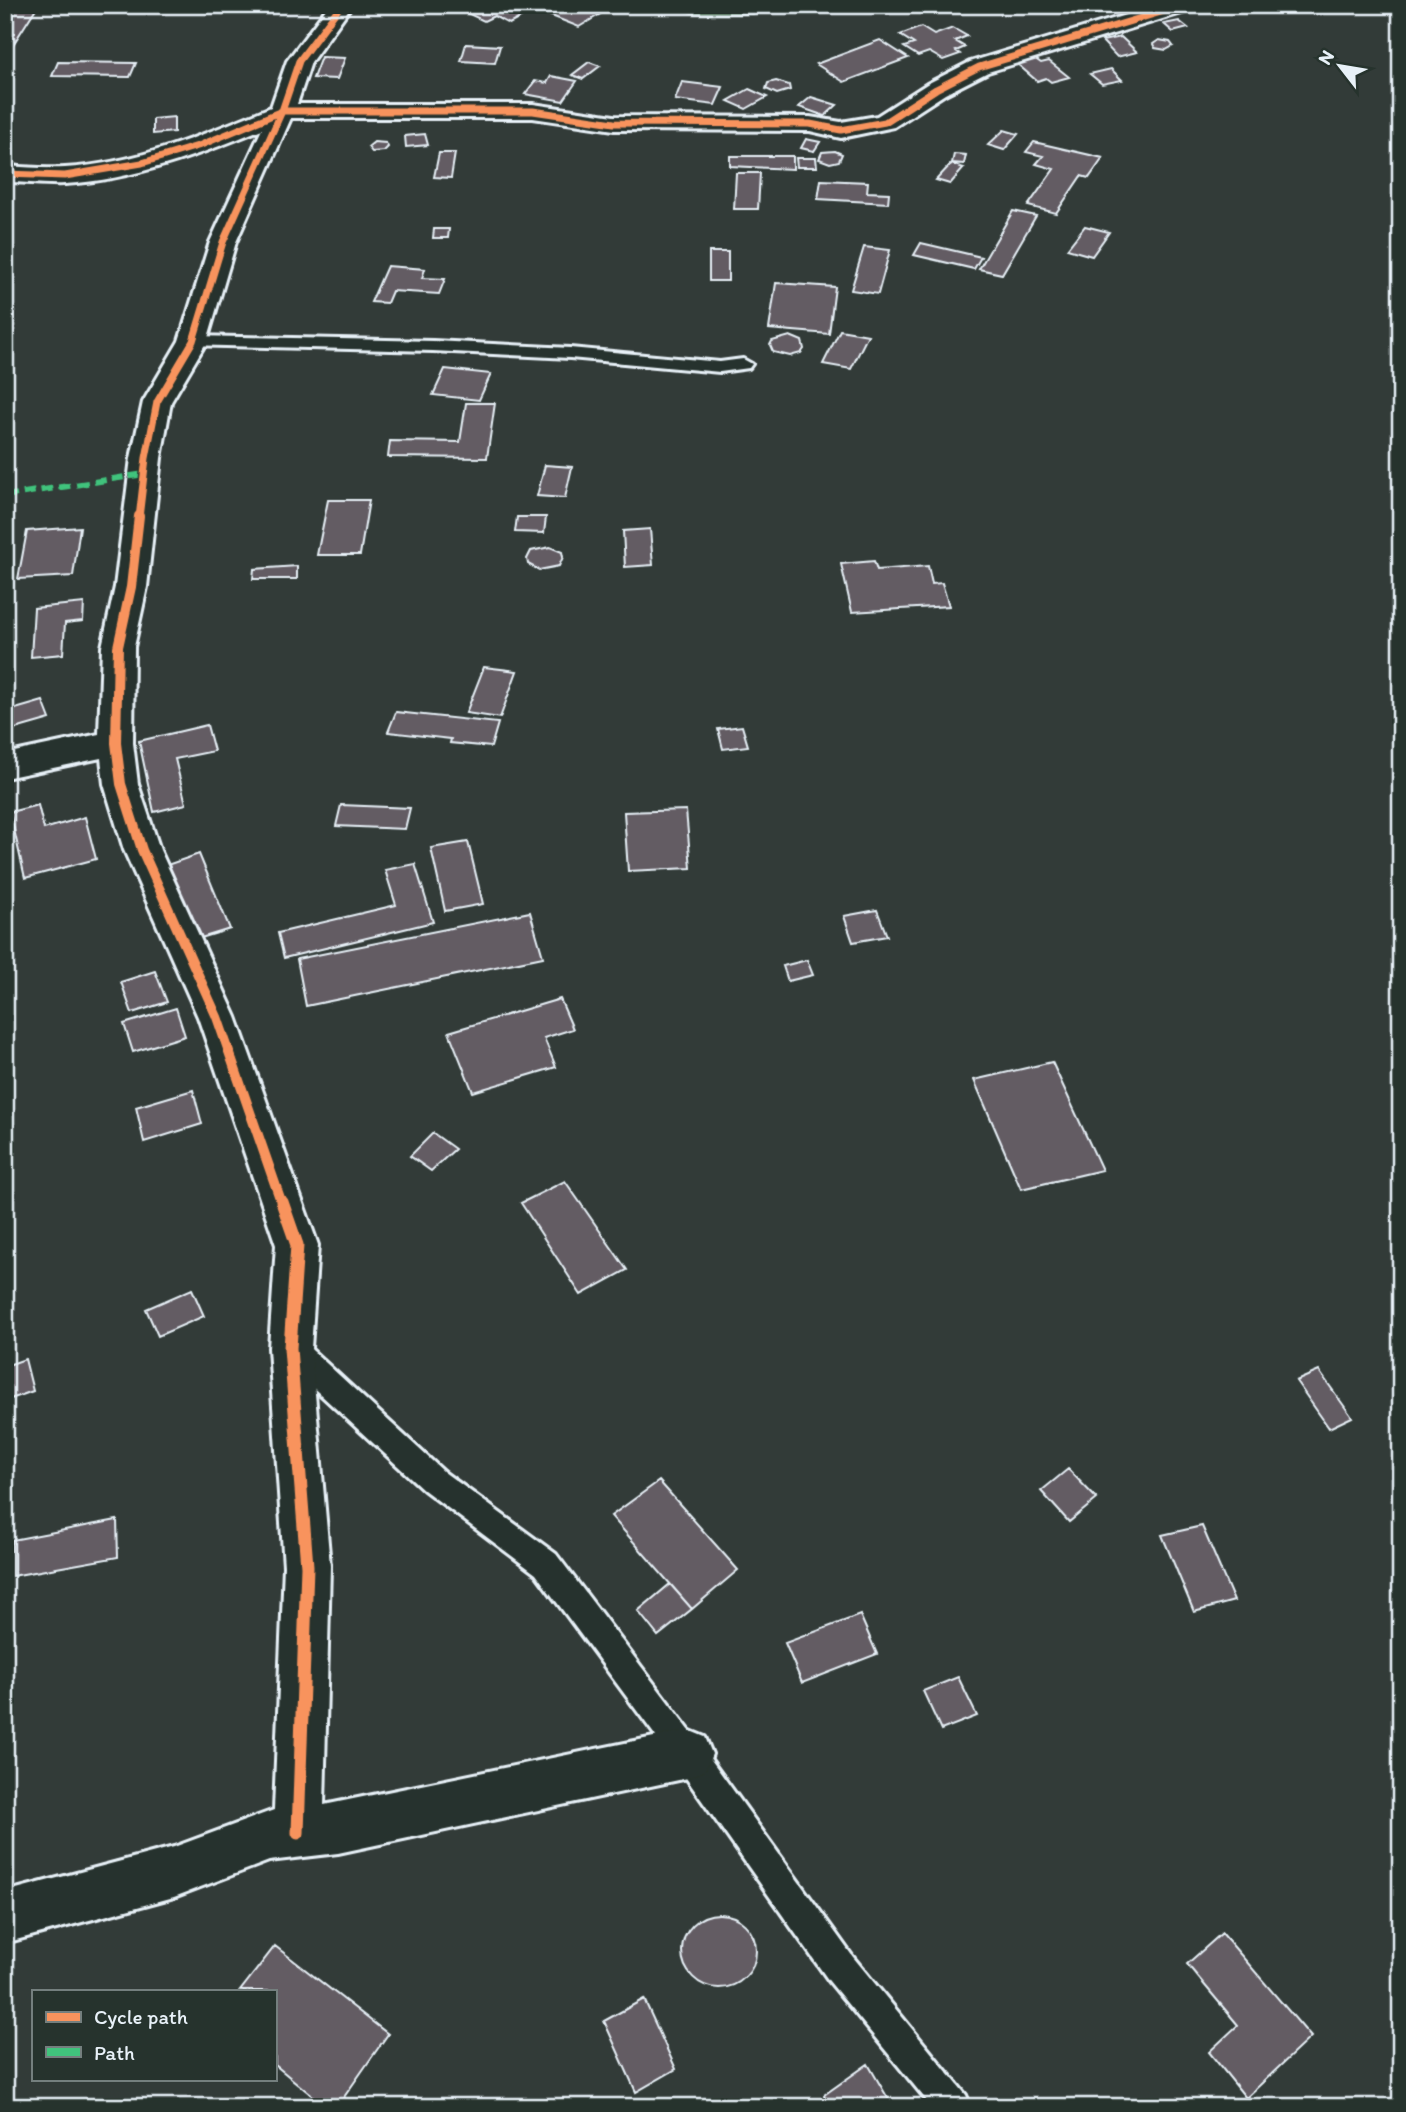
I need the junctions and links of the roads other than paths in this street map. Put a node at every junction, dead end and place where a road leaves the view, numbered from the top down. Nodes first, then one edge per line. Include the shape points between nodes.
1 (341, 5) edge
2 (1184, 5) edge
3 (282, 111) junction
4 (5, 174) edge
5 (193, 341) junction
6 (743, 364) dead end
7 (116, 743) junction
8 (5, 766) edge
9 (290, 1348) junction
10 (688, 1754) junction
11 (298, 1833) junction
12 (5, 1917) edge
13 (954, 2107) edge

1 - 3 street via 299,61
2 - 3 street via 979,66 885,122 841,130 810,124 614,123 533,111
3 - 4 street via 201,145 130,166 65,176
3 - 5 street via 223,242
5 - 6 lane via 501,349 720,367
5 - 7 street via 157,402 146,458 131,587 118,647
7 - 8 street
7 - 9 street via 121,784 142,850 217,1017 298,1245
9 - 10 lane via 434,1481 546,1564
9 - 11 street via 307,1566
10 - 11 street
10 - 13 lane via 841,1969
11 - 12 street via 269,1836 174,1872

